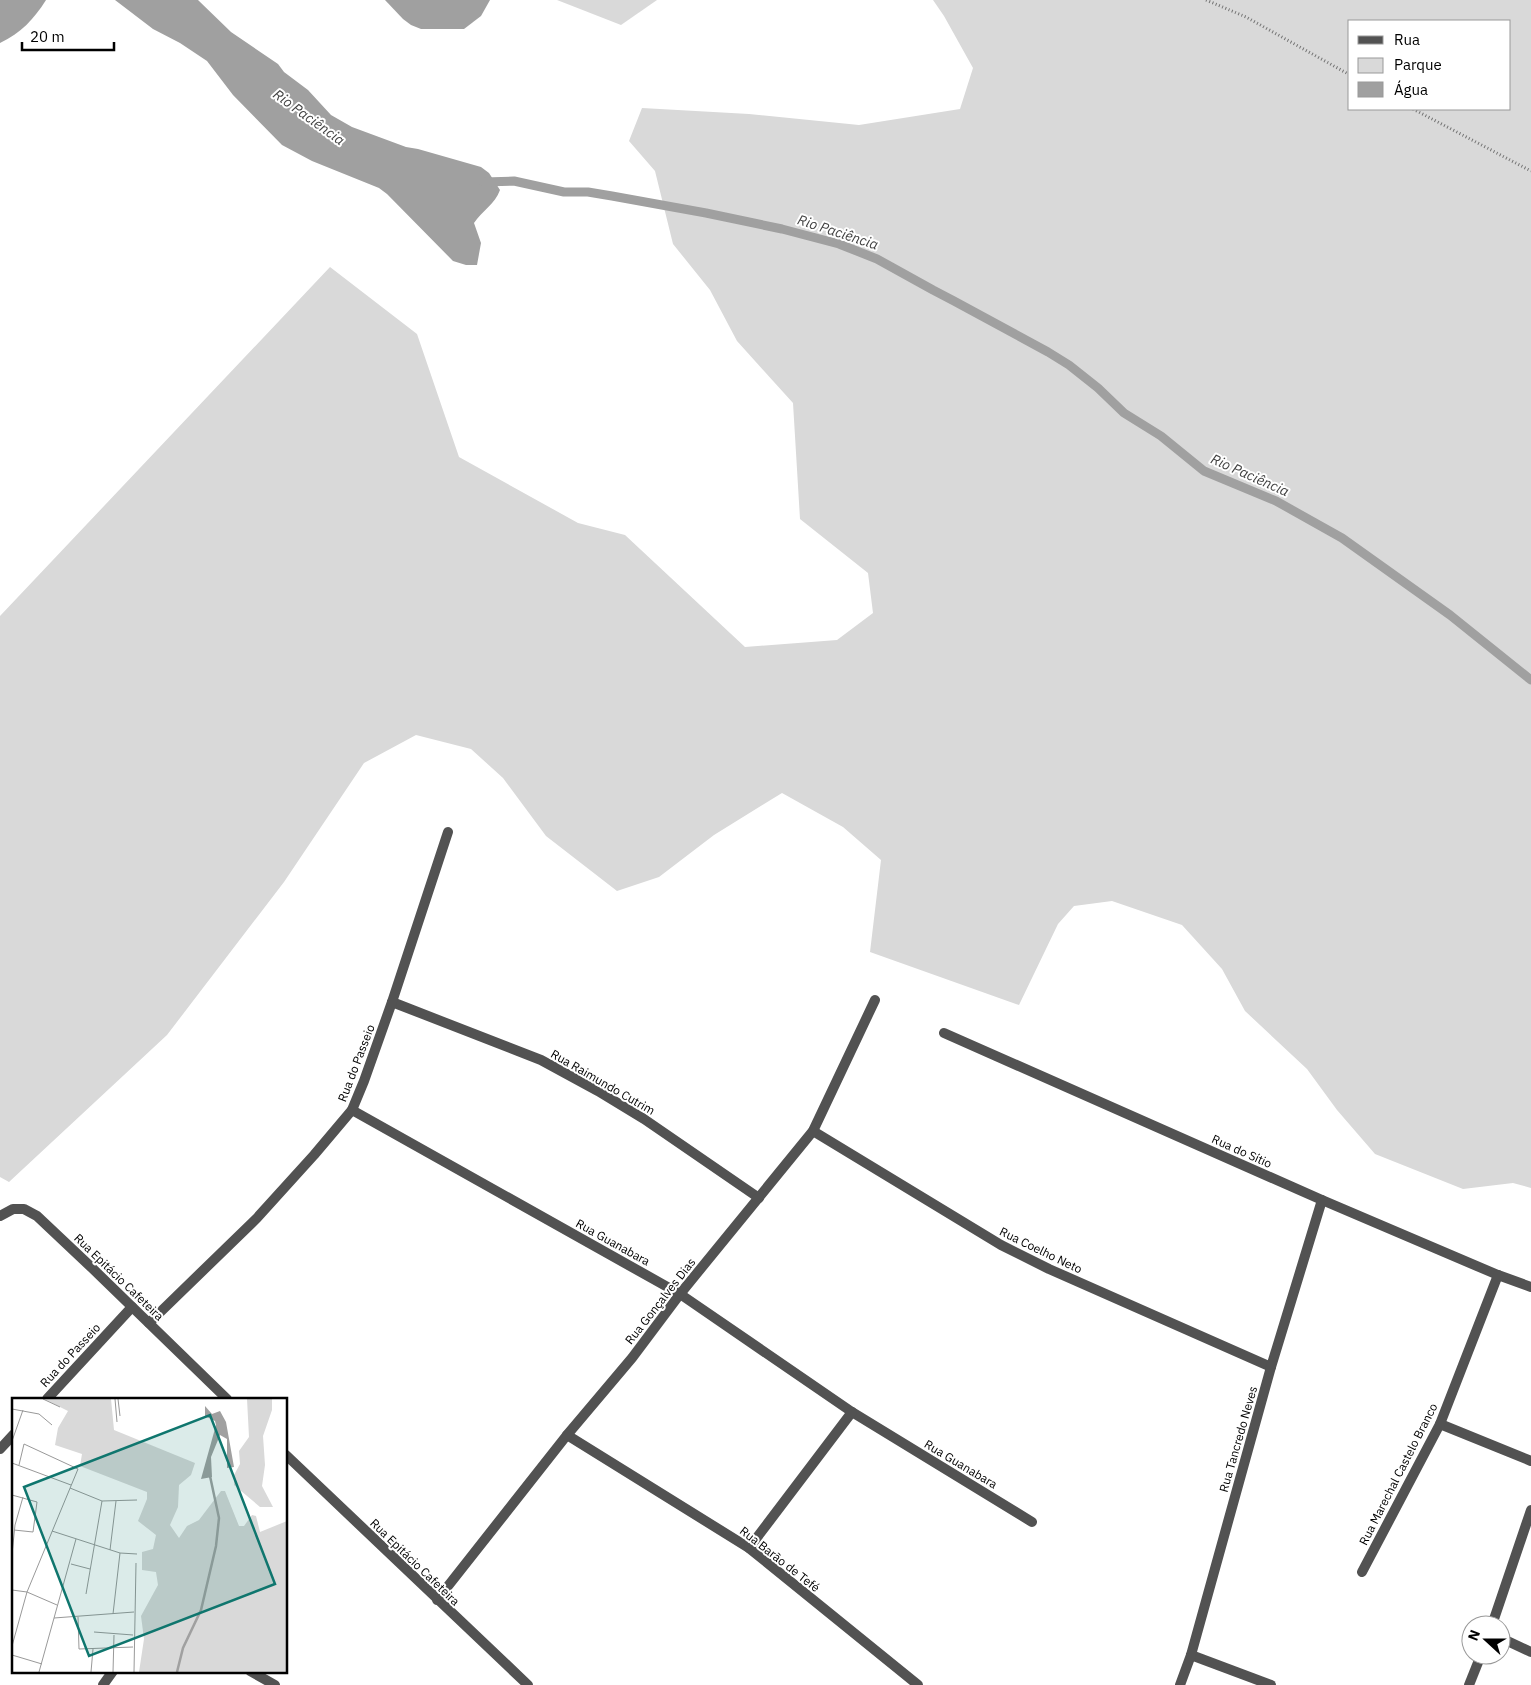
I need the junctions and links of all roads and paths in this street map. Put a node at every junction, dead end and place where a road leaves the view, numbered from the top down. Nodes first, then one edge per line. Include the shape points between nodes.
1 (1206, 0) edge
2 (1348, 74) edge
3 (1415, 110) edge
4 (1531, 170) edge
5 (448, 832) dead end
6 (875, 1000) dead end
7 (392, 1002) junction
8 (944, 1033) dead end
9 (352, 1110) junction
10 (813, 1131) junction
11 (759, 1198) junction
12 (1322, 1200) junction
13 (0, 1216) edge
14 (1498, 1275) junction
15 (1531, 1287) edge
16 (680, 1294) junction
17 (132, 1307) junction
18 (149, 1323) junction
19 (1271, 1367) junction
20 (47, 1398) edge
21 (226, 1398) edge
22 (852, 1412) junction
23 (1440, 1424) junction
24 (568, 1435) junction
25 (12, 1436) edge
26 (0, 1449) edge
27 (288, 1458) edge
28 (1531, 1461) edge
29 (1531, 1510) edge
30 (1032, 1522) dead end
31 (748, 1548) junction
32 (1362, 1572) dead end
33 (437, 1600) junction
34 (1495, 1615) edge
35 (1511, 1643) edge
36 (1531, 1652) edge
37 (1191, 1655) junction
38 (1477, 1665) edge
39 (111, 1672) edge
40 (252, 1672) edge
41 (103, 1685) edge
42 (275, 1685) edge
43 (528, 1685) edge
44 (918, 1685) edge
45 (1180, 1685) edge
46 (1271, 1685) edge
47 (1469, 1685) edge

1 - 2 path via 1246,17
3 - 4 path
5 - 7 street, Rua do Passeio
6 - 10 street, Rua Gonçalves Dias
7 - 9 street, Rua do Passeio
7 - 11 street, Rua Raimundo Cutrim via 541,1060 636,1115
8 - 12 street, Rua do Sítio
9 - 16 street, Rua Guanabara
9 - 18 street, Rua do Passeio via 257,1218
10 - 11 street, Rua Gonçalves Dias
10 - 19 street, Rua Coelho Neto via 1001,1246
11 - 16 street, Rua Gonçalves Dias
12 - 14 street, Rua do Sítio
12 - 19 street, Rua Tancredo Neves
13 - 17 street, Rua Epitácio Cafeteira via 13,1209 24,1209 37,1216
14 - 15 street, Rua do Sítio
14 - 23 street, Rua Marechal Castelo Branco
16 - 22 street, Rua Guanabara
16 - 24 street, Rua Gonçalves Dias
17 - 18 street, Rua Epitácio Cafeteira
17 - 20 street, Rua do Passeio
18 - 21 street, Rua Epitácio Cafeteira
19 - 37 street, Rua Tancredo Neves
22 - 30 street, Rua Guanabara
22 - 31 street
23 - 28 street
23 - 32 street, Rua Marechal Castelo Branco
24 - 31 street, Rua Barão de Tefé
24 - 33 street, Rua Gonçalves Dias
25 - 26 street
27 - 33 street, Rua Epitácio Cafeteira
29 - 34 street
31 - 44 street, Rua Barão de Tefé
33 - 43 street, Rua Epitácio Cafeteira
35 - 36 street
37 - 45 street, Rua Tancredo Neves
37 - 46 street
38 - 47 street
39 - 41 street
40 - 42 street

